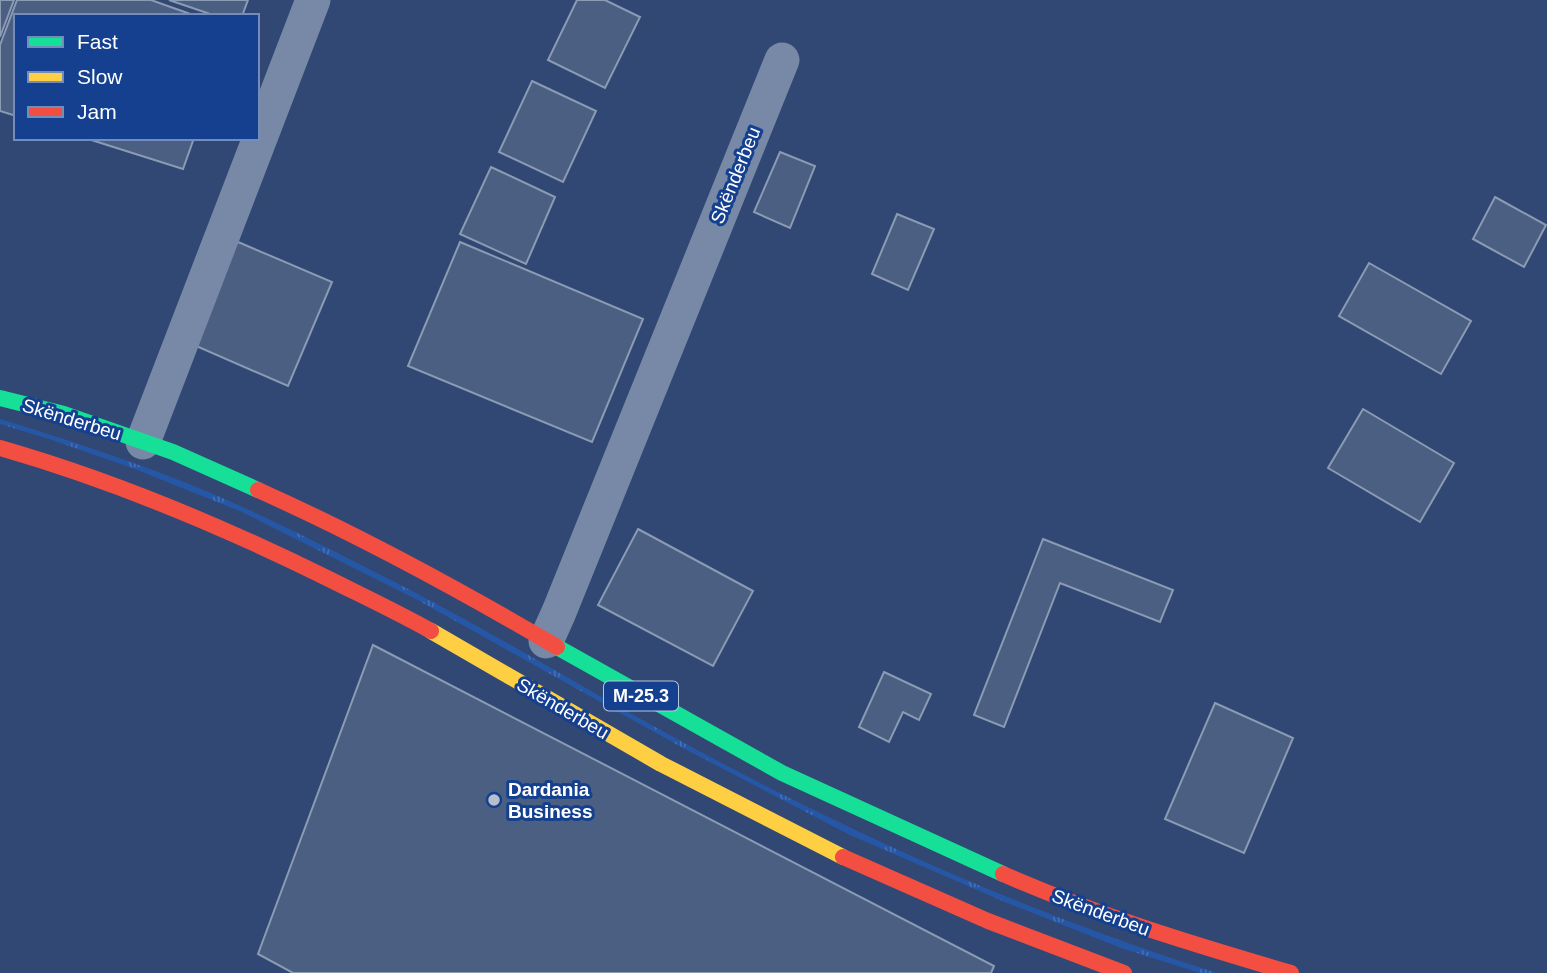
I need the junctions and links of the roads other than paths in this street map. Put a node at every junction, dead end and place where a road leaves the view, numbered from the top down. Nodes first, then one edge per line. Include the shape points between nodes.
1 (313, 0) edge
2 (782, 60) dead end
3 (0, 398) edge
4 (143, 442) junction
5 (0, 448) edge
6 (545, 641) junction
7 (1124, 973) edge
8 (1291, 973) edge

1 - 4 street, Skënderbeu
2 - 6 street, Skënderbeu
3 - 4 main road, Skënderbeu / M-25.3 via 64,414
4 - 6 main road, Skënderbeu / M-25.3 via 305,511 452,585
5 - 7 main road, Skënderbeu / M-25.3 via 155,499 284,556 429,629 597,729 760,817 1035,942
6 - 8 main road, Skënderbeu / M-25.3 via 782,772 952,851 1053,895

